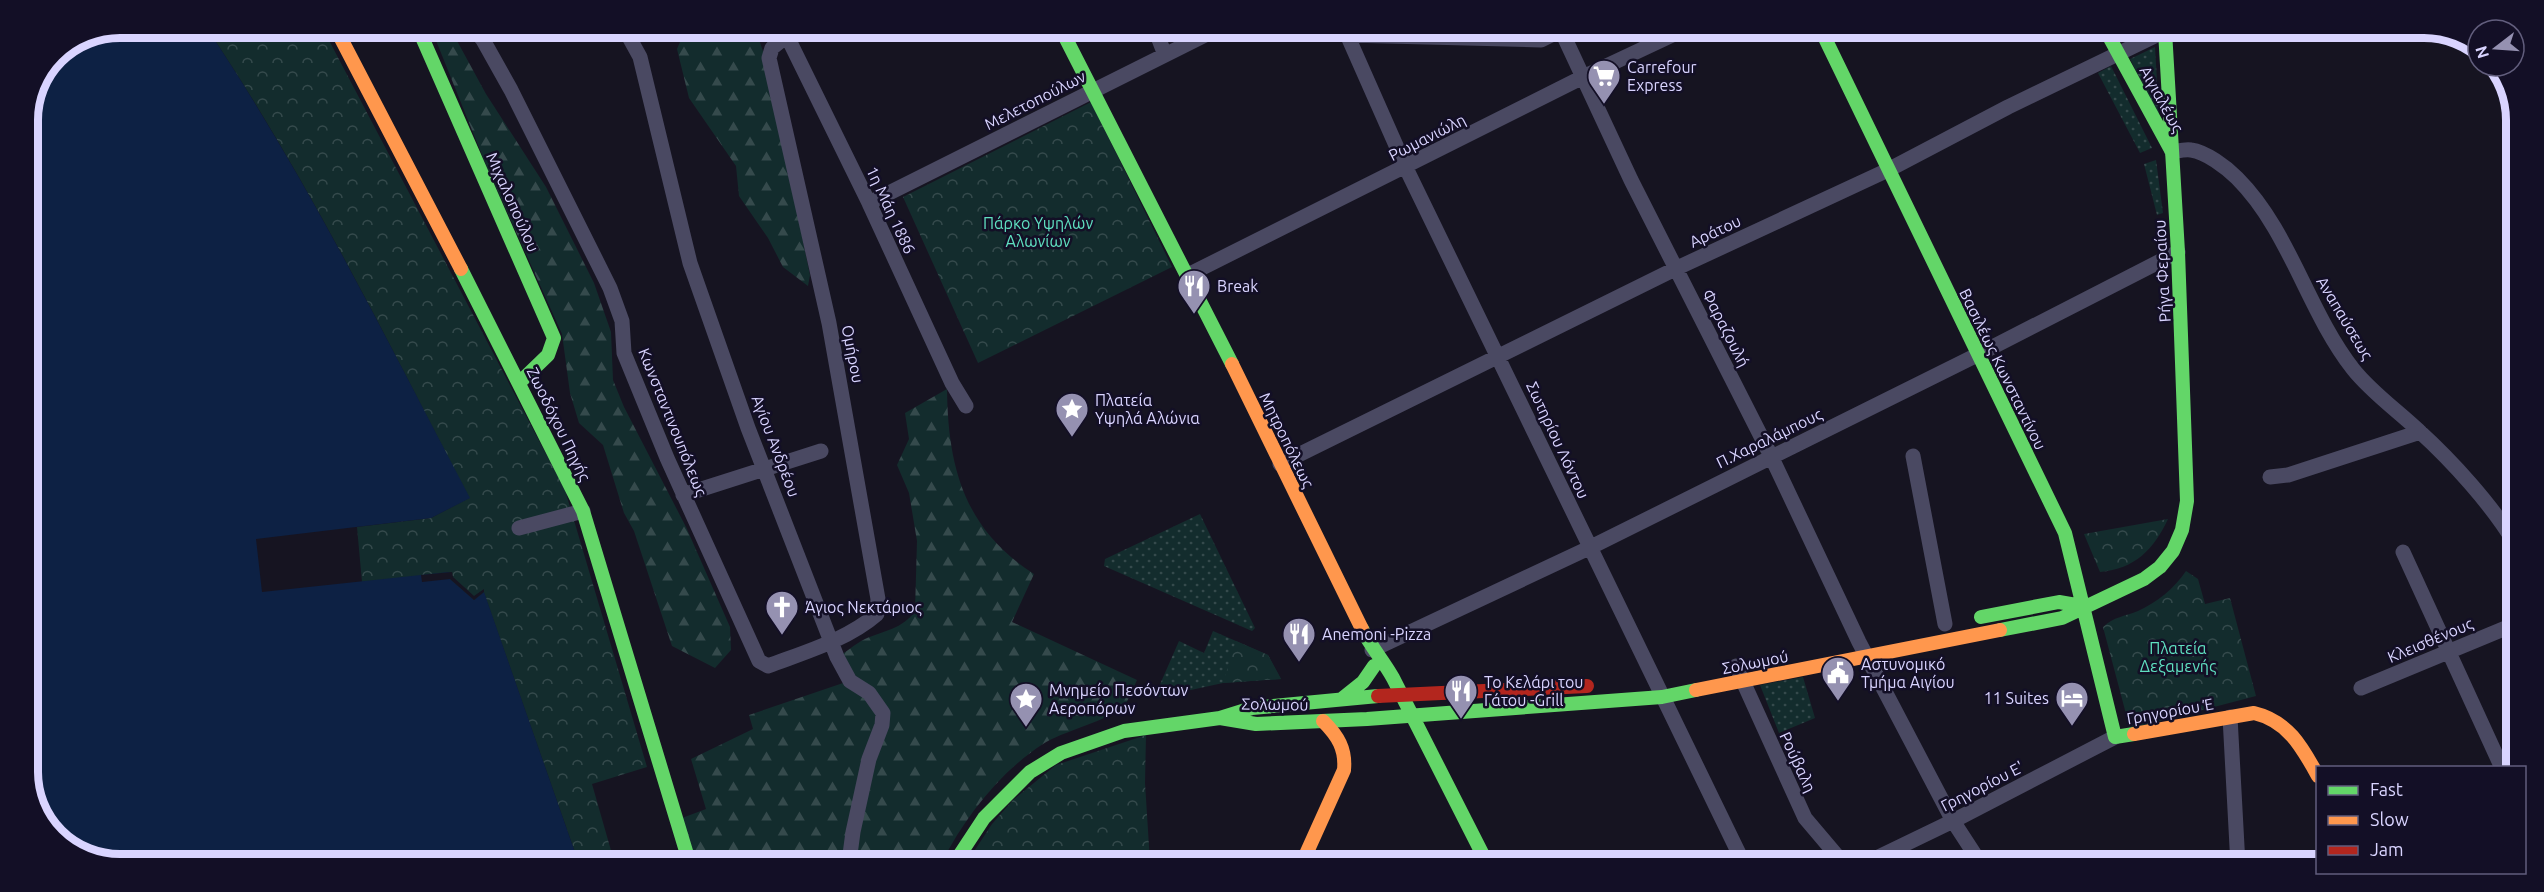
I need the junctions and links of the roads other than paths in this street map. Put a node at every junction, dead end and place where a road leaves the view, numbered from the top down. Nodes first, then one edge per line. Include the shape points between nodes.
1 (341, 38) edge
2 (422, 38) edge
3 (481, 38) edge
4 (630, 38) edge
5 (780, 38) edge
6 (788, 38) edge
7 (1066, 38) edge
8 (1158, 38) edge
9 (1199, 38) edge
10 (1349, 38) edge
11 (1492, 38) edge
12 (1545, 38) edge
13 (1565, 38) edge
14 (1666, 38) edge
15 (1825, 38) edge
16 (2110, 38) edge
17 (2151, 38) edge
18 (2165, 38) edge
19 (2118, 54) junction
20 (1165, 55) junction
21 (1585, 76) junction
22 (1093, 91) junction
23 (2172, 152) junction
24 (1406, 168) junction
25 (1888, 170) junction
26 (869, 203) junction
27 (2178, 252) junction
28 (1675, 269) junction
29 (1188, 275) junction
30 (1977, 356) junction
31 (1499, 357) junction
32 (520, 382) junction
33 (966, 406) dead end
34 (2420, 432) junction
35 (821, 451) dead end
36 (1771, 456) junction
37 (1913, 456) dead end
38 (1280, 464) junction
39 (765, 468) junction
40 (2270, 477) dead end
41 (683, 495) junction
42 (2186, 509) joint
43 (583, 511) junction
44 (519, 528) dead end
45 (2506, 532) edge
46 (1589, 548) junction
47 (2403, 552) dead end
48 (2082, 606) junction
49 (1951, 623) joint
50 (2506, 628) edge
51 (830, 642) junction
52 (1372, 650) junction
53 (2450, 651) junction
54 (1868, 656) junction
55 (768, 666) joint
56 (1374, 666) junction
57 (1735, 666) dead end
58 (1742, 682) junction
59 (1601, 686) dead end
60 (2361, 688) dead end
61 (1394, 694) junction
62 (1662, 697) junction
63 (1343, 698) junction
64 (1406, 715) junction
65 (2230, 717) junction
66 (1220, 718) junction
67 (1323, 721) junction
68 (2115, 737) junction
69 (2501, 766) edge
70 (2316, 772) edge
71 (1953, 821) junction
72 (687, 854) edge
73 (850, 854) edge
74 (960, 854) edge
75 (1306, 854) edge
76 (1469, 854) edge
77 (1482, 854) edge
78 (1739, 854) edge
79 (1836, 854) edge
80 (1885, 854) edge
81 (1974, 854) edge
82 (2237, 854) edge

1 - 32 main road, Ζωοδόχου Πηγής
2 - 32 main road, Μιχαλοπούλου via 554,338 548,355
3 - 41 street, Κωνσταντινουπόλεως via 610,288 622,321 624,353
4 - 39 street, Αγίου Ανδρέου via 640,57 690,262
5 - 51 street, Ομήρου via 769,58 829,323 879,599 877,614 866,624
6 - 26 street, 1η Μάη 1886
7 - 22 main road, Μητροπόλεως
8 - 20 street
9 - 20 street, Μελετοπούλων
10 - 24 street, Σωτηρίου Λόντου
11 - 12 street
13 - 21 street, Φαραζουλή
14 - 21 street, Ρωμανιώλη
15 - 25 main road, Βασιλέως Κωνσταντίνου
16 - 19 main road, Αιγιαλέως
17 - 19 street, Αράτου
18 - 23 main road, Ρήγα Φεραίου
19 - 23 main road, Αιγιαλέως
19 - 25 street, Αράτου
20 - 22 street, Μελετοπούλων
21 - 24 street, Ρωμανιώλη
21 - 28 street, Φαραζουλή
22 - 26 street, Μελετοπούλων
22 - 29 main road, Μητροπόλεως
23 - 27 main road, Ρήγα Φεραίου
23 - 34 street, Αναπαύσεως via 2191,150 2214,161 2247,189 2280,237 2319,315 2352,367
24 - 29 street, Ρωμανιώλη
24 - 31 street, Σωτηρίου Λόντου
25 - 28 street, Αράτου
25 - 30 main road, Βασιλέως Κωνσταντίνου
26 - 33 street, 1η Μάη 1886
27 - 30 street, Π.Χαραλάμπους
27 - 42 main road, Ρήγα Φεραίου
28 - 31 street, Αράτου
28 - 36 street, Φαραζουλή
29 - 38 main road, Μητροπόλεως
30 - 36 street, Π.Χαραλάμπους
30 - 48 main road, Βασιλέως Κωνσταντίνου via 2062,525
31 - 38 street, Αράτου
31 - 46 street, Σωτηρίου Λόντου
32 - 43 main road, Ζωοδόχου Πηγής
34 - 40 street via 2288,475
34 - 45 street, Αναπαύσεως
35 - 39 street
36 - 46 street, Π.Χαραλάμπους
36 - 54 street, Φαραζουλή
37 - 49 street
38 - 52 main road, Μητροπόλεως
39 - 41 street
39 - 51 street, Αγίου Ανδρέου
41 - 55 street, Κωνσταντινουπόλεως via 759,662
42 - 48 main road, Σολωμού via 2179,538 2161,567 2128,588
43 - 44 street
43 - 72 main road, Ζωοδόχου Πηγής
46 - 52 street, Π.Χαραλάμπους
46 - 62 street, Σωτηρίου Λόντου
47 - 53 street
48 - 49 main road, Σολωμού via 2059,602
48 - 54 main road, Σολωμού via 2062,618
48 - 68 main road, Βασιλέως Κωνσταντίνου
50 - 53 street, Κλεισθένους
51 - 55 street, Ομήρου
51 - 73 street, Αγίου Ανδρέου via 846,675 869,693 883,713
52 - 56 main road, Μητροπόλεως
52 - 61 main road, Μητροπόλεως via 1382,658
53 - 60 street, Κλεισθένους
53 - 69 street
54 - 58 main road, Σολωμού
54 - 71 street, Φαραζουλή
56 - 61 main road, Μητροπόλεως
56 - 63 main road
57 - 58 street, Ρούβαλη
58 - 62 main road, Σολωμού
58 - 79 street, Ρούβαλη via 1805,818
59 - 61 main road, Σολωμού
61 - 63 main road, Σολωμού
61 - 64 main road, Μητροπόλεως
62 - 64 main road, Σολωμού
62 - 78 street, Σωτηρίου Λόντου
63 - 66 main road, Σολωμού via 1252,708
64 - 67 main road, Σολωμού
64 - 76 main road, Μητροπόλεως
64 - 77 main road, Μητροπόλεως
65 - 68 main road, Γρηγορίου Έ
65 - 70 main road, Γρηγορίου Έ via 2254,712 2282,724 2296,737
65 - 82 street
66 - 67 main road, Σολωμού via 1256,724
66 - 74 main road via 1133,729 1049,759 1005,794
67 - 75 main road via 1341,741 1346,759
68 - 71 street, Γρηγορίου Ε'
71 - 80 street, Γρηγορίου Ε'
71 - 81 street, Φαραζουλή

